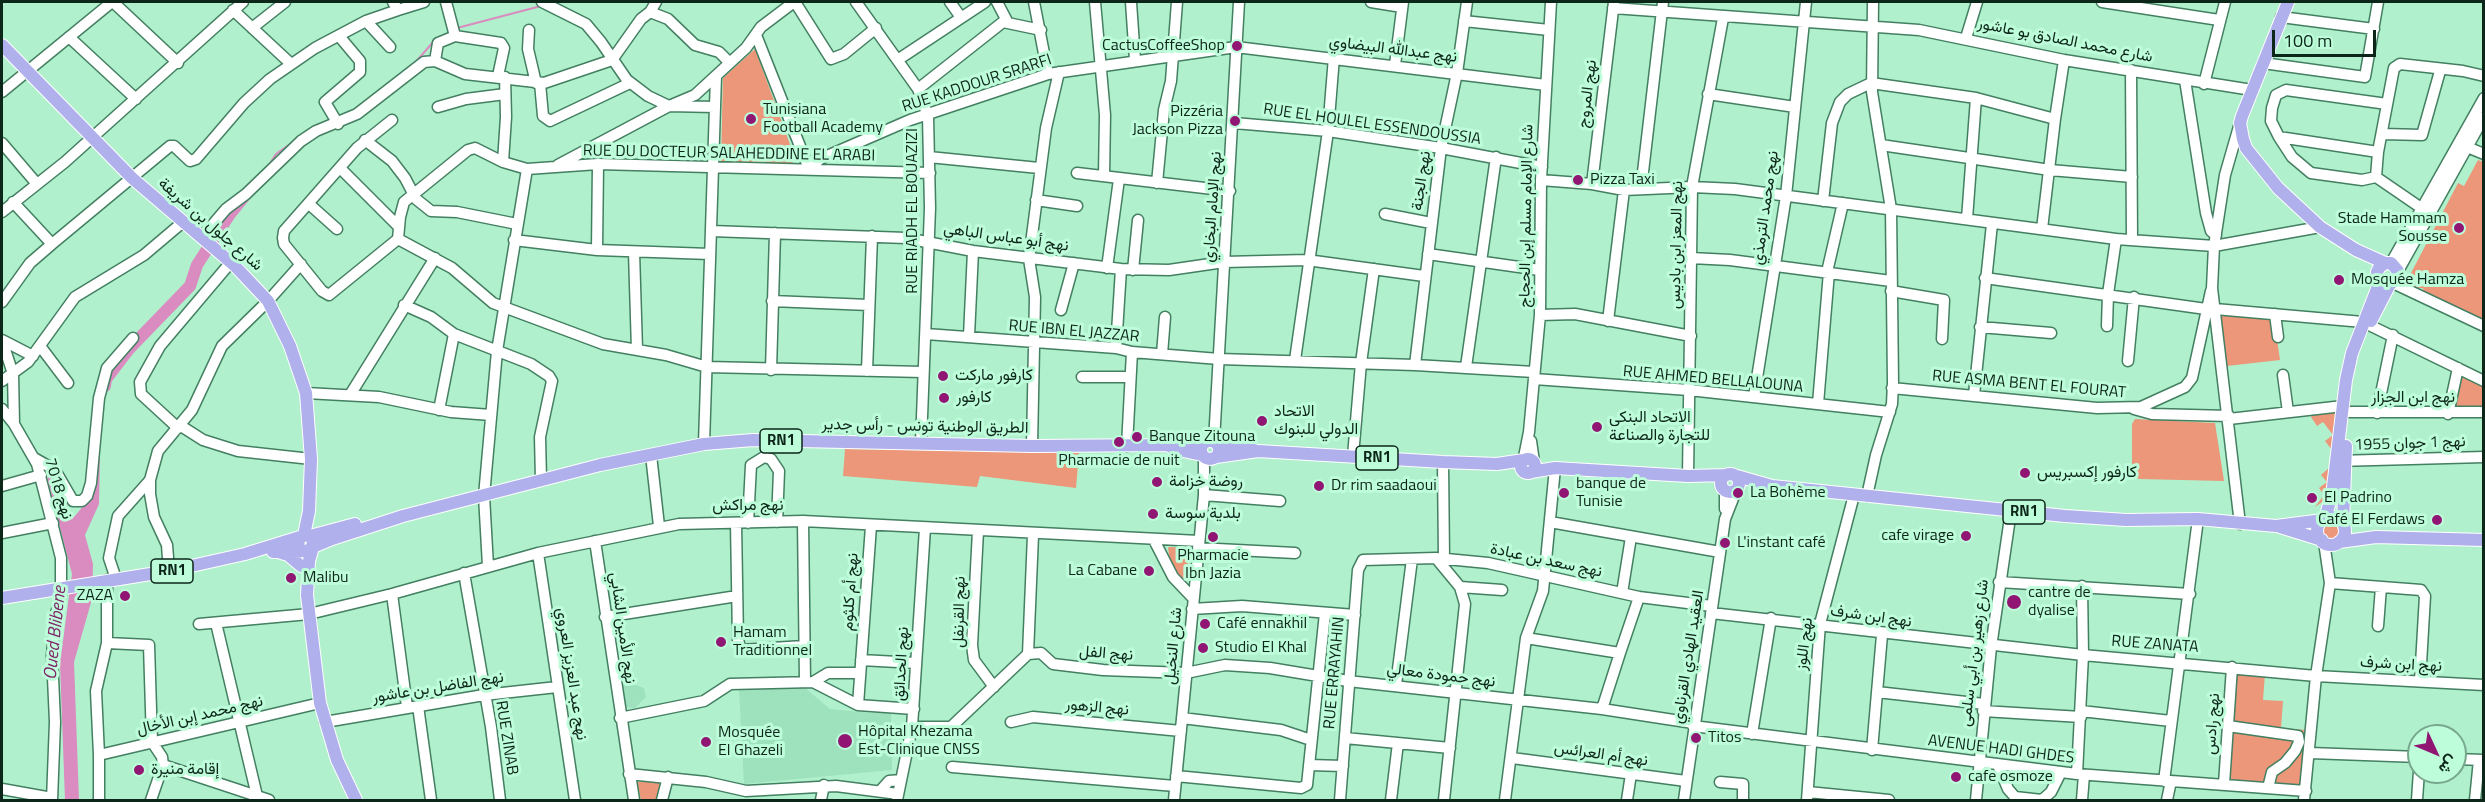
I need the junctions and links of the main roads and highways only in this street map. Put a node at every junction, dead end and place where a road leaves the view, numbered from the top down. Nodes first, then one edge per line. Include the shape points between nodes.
1 (2288, 2) edge
2 (2, 45) edge
3 (2341, 461) junction
4 (1732, 475) junction
5 (1688, 476) junction
6 (1772, 486) junction
7 (1730, 490) junction
8 (2324, 519) junction
9 (2343, 524) junction
10 (2276, 526) junction
11 (2376, 537) junction
12 (2484, 540) edge
13 (306, 542) junction
14 (2330, 542) junction
15 (271, 552) junction
16 (245, 554) junction
17 (301, 566) junction
18 (307, 595) junction
19 (2, 598) edge
20 (356, 801) edge

1 - 3 main road via 2240,123 2246,148 2278,188 2320,227 2389,274 2375,294 2348,367
2 - 13 main road, شارع جلول بن شريفة via 132,178 231,262 267,302 290,346 306,393 311,459
3 - 8 main road
3 - 9 main road
4 - 5 main road, الطريق الوطنية تونس - رأس جدير / RN1
4 - 6 main road, الطريق الوطنية تونس - رأس جدير / RN1
4 - 7 main road via 1721,481
5 - 7 main road, الطريق الوطنية تونس - رأس جدير / RN1
5 - 13 main road, الطريق الوطنية تونس - رأس جدير / RN1 via 1174,449 1168,445 753,440 704,444 541,480
6 - 7 main road, الطريق الوطنية تونس - رأس جدير / RN1
6 - 10 main road, الطريق الوطنية تونس - رأس جدير / RN1 via 2011,511
8 - 9 main road, RN1 via 2335,518
8 - 10 main road, الطريق الوطنية تونس - رأس جدير / RN1
8 - 14 main road via 2318,532
9 - 11 main road, الطريق الوطنية تونس - رأس جدير / RN1
9 - 14 main road via 2344,535
10 - 14 main road, الطريق الوطنية تونس - رأس جدير / RN1
11 - 12 main road, الطريق الوطنية تونس - رأس جدير / RN1
11 - 14 main road, الطريق الوطنية تونس - رأس جدير / RN1
13 - 15 main road, الطريق الوطنية تونس - رأس جدير / RN1
13 - 16 main road, الطريق الوطنية تونس - رأس جدير / RN1
13 - 17 main road
13 - 18 main road
15 - 16 main road, الطريق الوطنية تونس - رأس جدير / RN1
15 - 17 main road via 288,555
16 - 19 main road, الطريق الوطنية تونس - رأس جدير / RN1 via 169,571
17 - 18 main road
18 - 20 main road via 320,703 337,760

